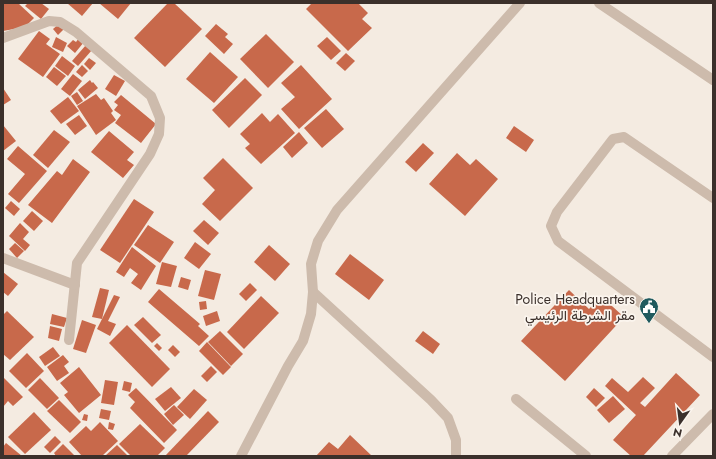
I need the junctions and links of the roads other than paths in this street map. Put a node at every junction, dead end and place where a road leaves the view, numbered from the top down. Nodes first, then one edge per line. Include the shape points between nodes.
1 (520, 3) edge
2 (599, 3) edge
3 (3, 38) edge
4 (713, 80) edge
5 (713, 198) edge
6 (3, 258) edge
7 (75, 285) junction
8 (313, 292) junction
9 (69, 340) dead end
10 (713, 357) edge
11 (516, 398) dead end
12 (713, 414) edge
13 (241, 456) edge
14 (456, 456) edge
15 (586, 456) edge
16 (672, 456) edge

1 - 8 street via 337,210 318,241 311,264
2 - 4 street
3 - 7 street via 50,21 60,22 76,32 151,96 160,118 159,134 150,154 77,263
5 - 10 street via 624,136 613,139 557,212 551,226 558,241
6 - 7 street
7 - 9 street
8 - 13 street via 311,314 303,341
8 - 14 street via 448,418 456,440
11 - 15 street
12 - 16 street

